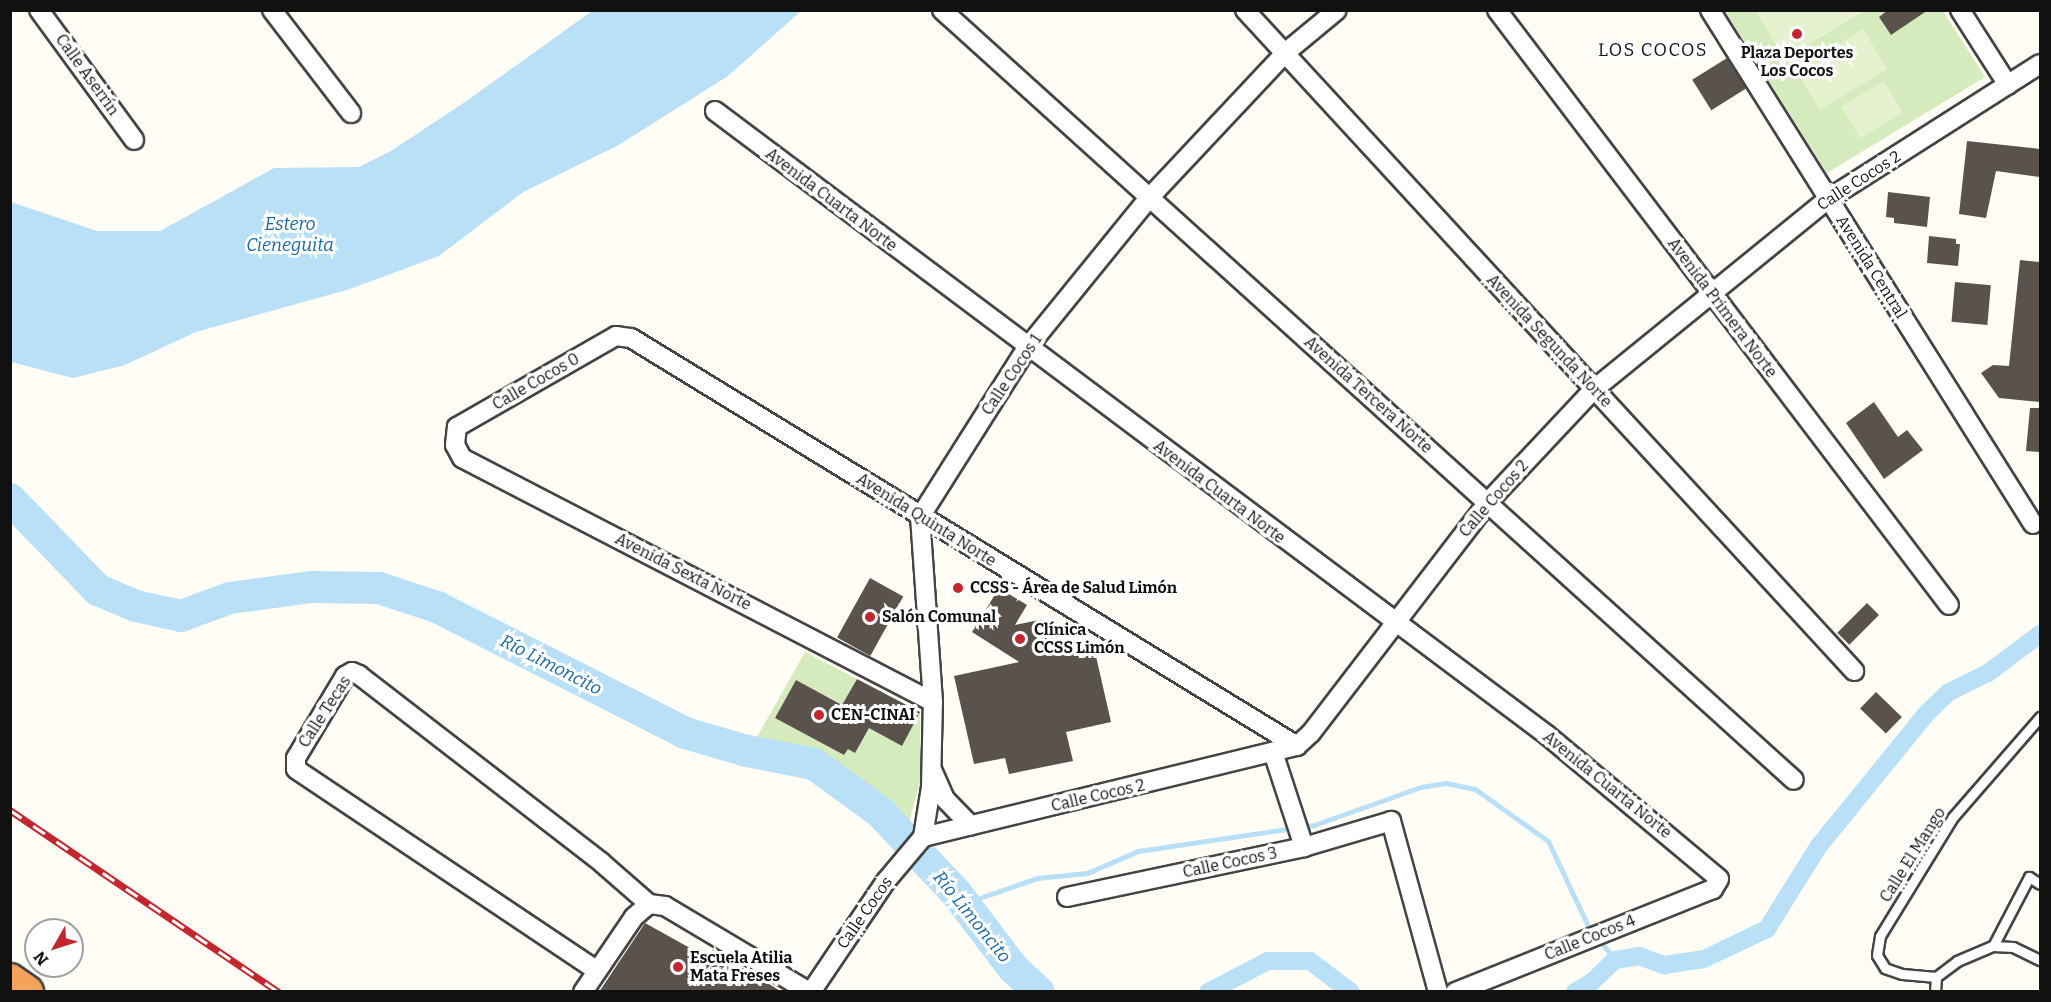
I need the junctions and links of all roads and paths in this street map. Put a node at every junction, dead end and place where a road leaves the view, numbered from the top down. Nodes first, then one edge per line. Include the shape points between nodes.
1 (39, 10) edge
2 (272, 10) edge
3 (942, 10) edge
4 (1245, 10) edge
5 (1337, 10) edge
6 (1497, 10) edge
7 (1710, 10) edge
8 (1960, 10) edge
9 (1285, 53) junction
10 (2040, 64) edge
11 (2008, 86) junction
12 (715, 111) dead end
13 (351, 113) dead end
14 (134, 140) dead end
15 (1149, 198) junction
16 (1828, 199) junction
17 (1709, 291) junction
18 (616, 336) joint
19 (1027, 348) junction
20 (1593, 390) junction
21 (457, 427) joint
22 (1488, 502) junction
23 (920, 517) junction
24 (2033, 524) dead end
25 (1949, 605) dead end
26 (1393, 623) junction
27 (1854, 671) dead end
28 (933, 702) junction
29 (2040, 717) edge
30 (1297, 747) junction
31 (1274, 755) junction
32 (932, 771) junction
33 (1794, 780) dead end
34 (971, 826) junction
35 (923, 837) junction
36 (1305, 847) junction
37 (1719, 879) joint
38 (2040, 884) edge
39 (1067, 897) dead end
40 (649, 904) junction
41 (1993, 946) junction
42 (2040, 960) edge
43 (596, 969) junction
44 (1936, 977) junction
45 (10, 980) edge
46 (27, 992) edge
47 (583, 992) edge
48 (810, 992) edge
49 (1438, 992) edge
50 (1455, 992) edge
51 (1935, 992) edge

1 - 14 street, Calle Aserrín
2 - 13 street
3 - 15 street, Avenida Tercera Norte
4 - 9 street, Avenida Segunda Norte
5 - 9 street, Calle Cocos 1
6 - 17 street, Avenida Primera Norte
7 - 16 street, Avenida Central
8 - 11 street
9 - 15 street, Calle Cocos 1
9 - 20 street, Avenida Segunda Norte
10 - 11 street, Calle Cocos 2
11 - 16 street, Calle Cocos 2
12 - 19 street, Avenida Cuarta Norte
15 - 19 street, Calle Cocos 1
15 - 22 street, Avenida Tercera Norte
16 - 17 street, Calle Cocos 2
16 - 24 street, Avenida Central
17 - 20 street, Calle Cocos 2
17 - 25 street, Avenida Primera Norte
18 - 21 street, Calle Cocos 0
18 - 23 street, Avenida Quinta Norte via 632,338
19 - 23 street, Calle Cocos 1
19 - 26 street, Avenida Cuarta Norte
20 - 22 street, Calle Cocos 2
20 - 27 street, Avenida Segunda Norte
21 - 28 street, Avenida Sexta Norte via 455,445 462,458
22 - 26 street, Calle Cocos 2
22 - 33 street, Avenida Tercera Norte
23 - 28 street
23 - 30 street, Avenida Quinta Norte
26 - 30 street, Calle Cocos 2 via 1311,734
26 - 37 street, Avenida Cuarta Norte via 1547,735
28 - 32 street
29 - 44 lane, Calle El Mango via 1953,817 1880,936 1878,955 1885,968
30 - 31 street, Calle Cocos 2
31 - 34 street, Calle Cocos 2
31 - 36 street
32 - 34 street via 945,799
32 - 35 street
34 - 35 street, Calle Cocos 2
35 - 48 street, Calle Cocos via 886,881
36 - 39 street, Calle Cocos 3
36 - 49 street, Calle Cocos 3 via 1391,821
37 - 50 street, Calle Cocos 4 via 1713,889
38 - 41 lane via 2029,877
40 - 43 street via 634,917
40 - 43 street, Calle Tecas via 602,863 359,675 352,672 345,676 296,758 296,769
40 - 48 street via 665,906
41 - 42 lane via 2013,947
41 - 44 lane via 1957,961
43 - 47 street
44 - 51 lane
45 - 46 highway

